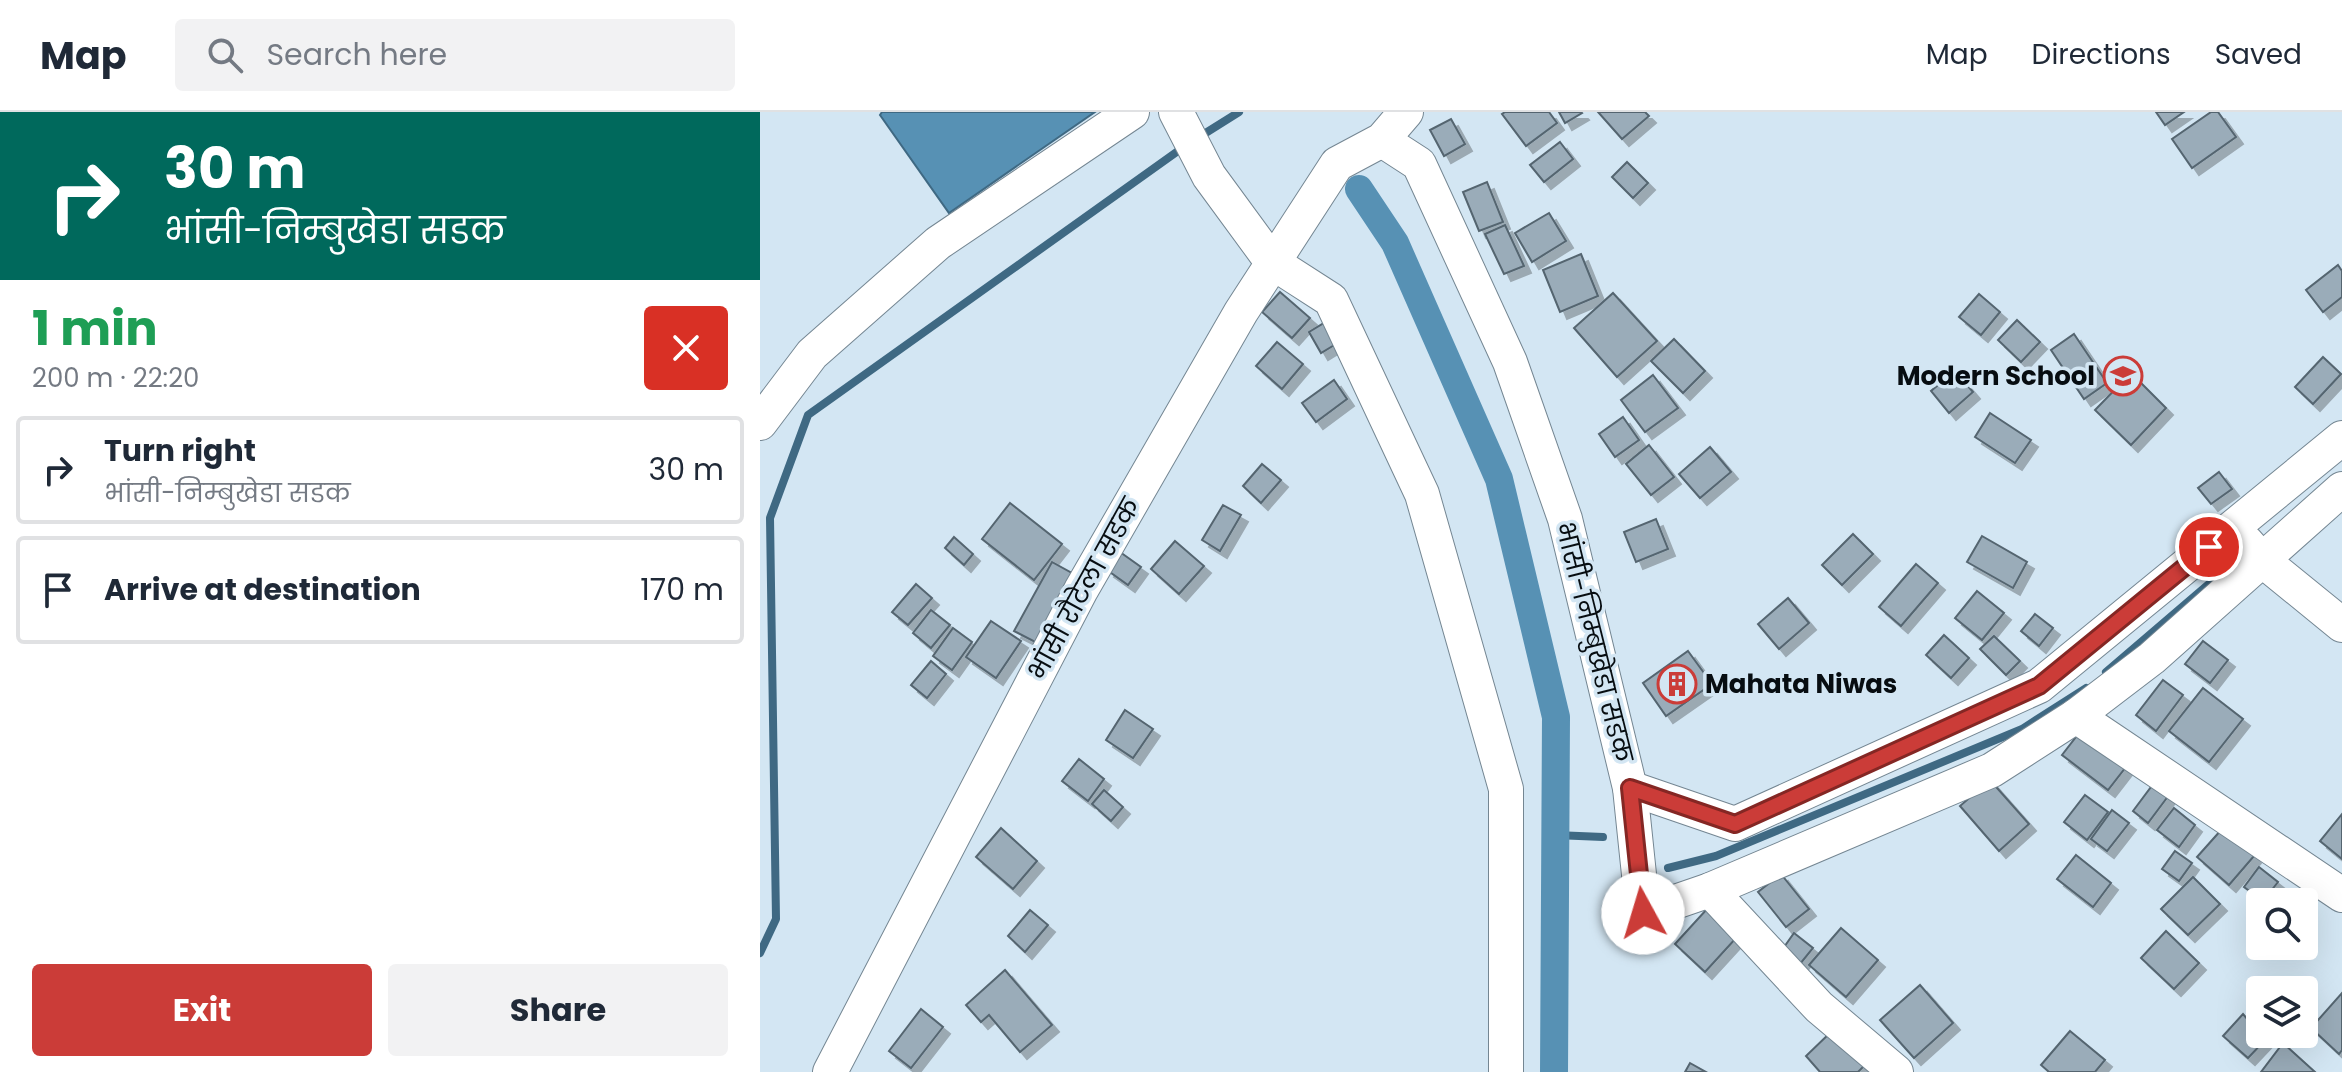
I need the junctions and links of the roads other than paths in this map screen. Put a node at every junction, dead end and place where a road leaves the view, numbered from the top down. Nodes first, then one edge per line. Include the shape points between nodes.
1 (1132, 112) edge
2 (1176, 112) edge
3 (1406, 112) edge
4 (1382, 140) junction
5 (1272, 262) junction
6 (760, 423) edge
7 (2342, 438) edge
8 (2342, 489) edge
9 (2233, 527) junction
10 (2261, 559) junction
11 (2342, 625) edge
12 (2076, 716) junction
13 (1630, 788) junction
14 (1710, 890) junction
15 (2342, 895) edge
16 (830, 1072) edge
17 (1506, 1072) edge
18 (1896, 1072) edge

1 - 6 street via 938,243 812,354
2 - 5 street via 1209,176
3 - 4 street
4 - 5 street, भांसी रौटेला सडक via 1337,164
4 - 13 street, भांसी-निम्बुखेडा सडक via 1419,164 1510,362 1565,519
5 - 16 street, भांसी रौटेला सडक via 1081,590
5 - 17 street via 1331,300 1422,494 1506,789
7 - 9 street, भांसी-निम्बुखेडा सडक
8 - 10 street
9 - 10 street
9 - 13 street, भांसी-निम्बुखेडा सडक via 2039,686 1735,824
10 - 11 street
10 - 12 street via 2152,658
12 - 14 street via 1992,770
12 - 15 street
13 - 14 street via 1643,913
14 - 18 street via 1819,1007

